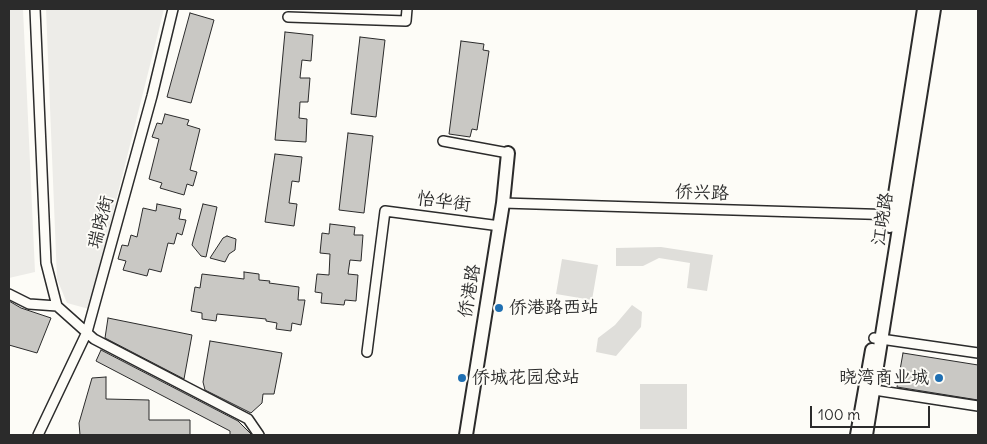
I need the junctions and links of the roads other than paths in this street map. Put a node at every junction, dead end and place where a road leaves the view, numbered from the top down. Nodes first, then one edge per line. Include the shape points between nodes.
1 (35, 9) edge
2 (173, 9) edge
3 (407, 9) edge
4 (924, 9) edge
5 (934, 9) edge
6 (288, 17) dead end
7 (443, 141) dead end
8 (508, 153) joint
9 (503, 203) junction
10 (896, 215) junction
11 (500, 226) junction
12 (9, 294) edge
13 (57, 306) junction
14 (87, 332) junction
15 (878, 339) junction
16 (367, 352) dead end
17 (978, 353) edge
18 (870, 389) junction
19 (978, 406) edge
20 (38, 435) edge
21 (259, 435) edge
22 (466, 435) edge
23 (857, 435) edge
24 (866, 435) edge

1 - 13 street via 46,263
2 - 14 street, 瑞晓街
3 - 6 street via 406,21
4 - 10 street, 江晓路
5 - 10 street, 江晓路
7 - 8 street
8 - 9 street, 侨港路
9 - 10 street, 侨兴路
9 - 11 street, 侨港路
10 - 15 street, 江晓路
11 - 16 street, 怡华街 via 385,211
11 - 22 street, 侨港路
12 - 13 street via 29,304
13 - 14 street
14 - 20 street, 瑞晓街
14 - 21 street via 94,339 248,419
15 - 17 street
15 - 18 street, 江晓路
18 - 19 street
18 - 23 street, 江晓路
18 - 24 street, 江晓路

